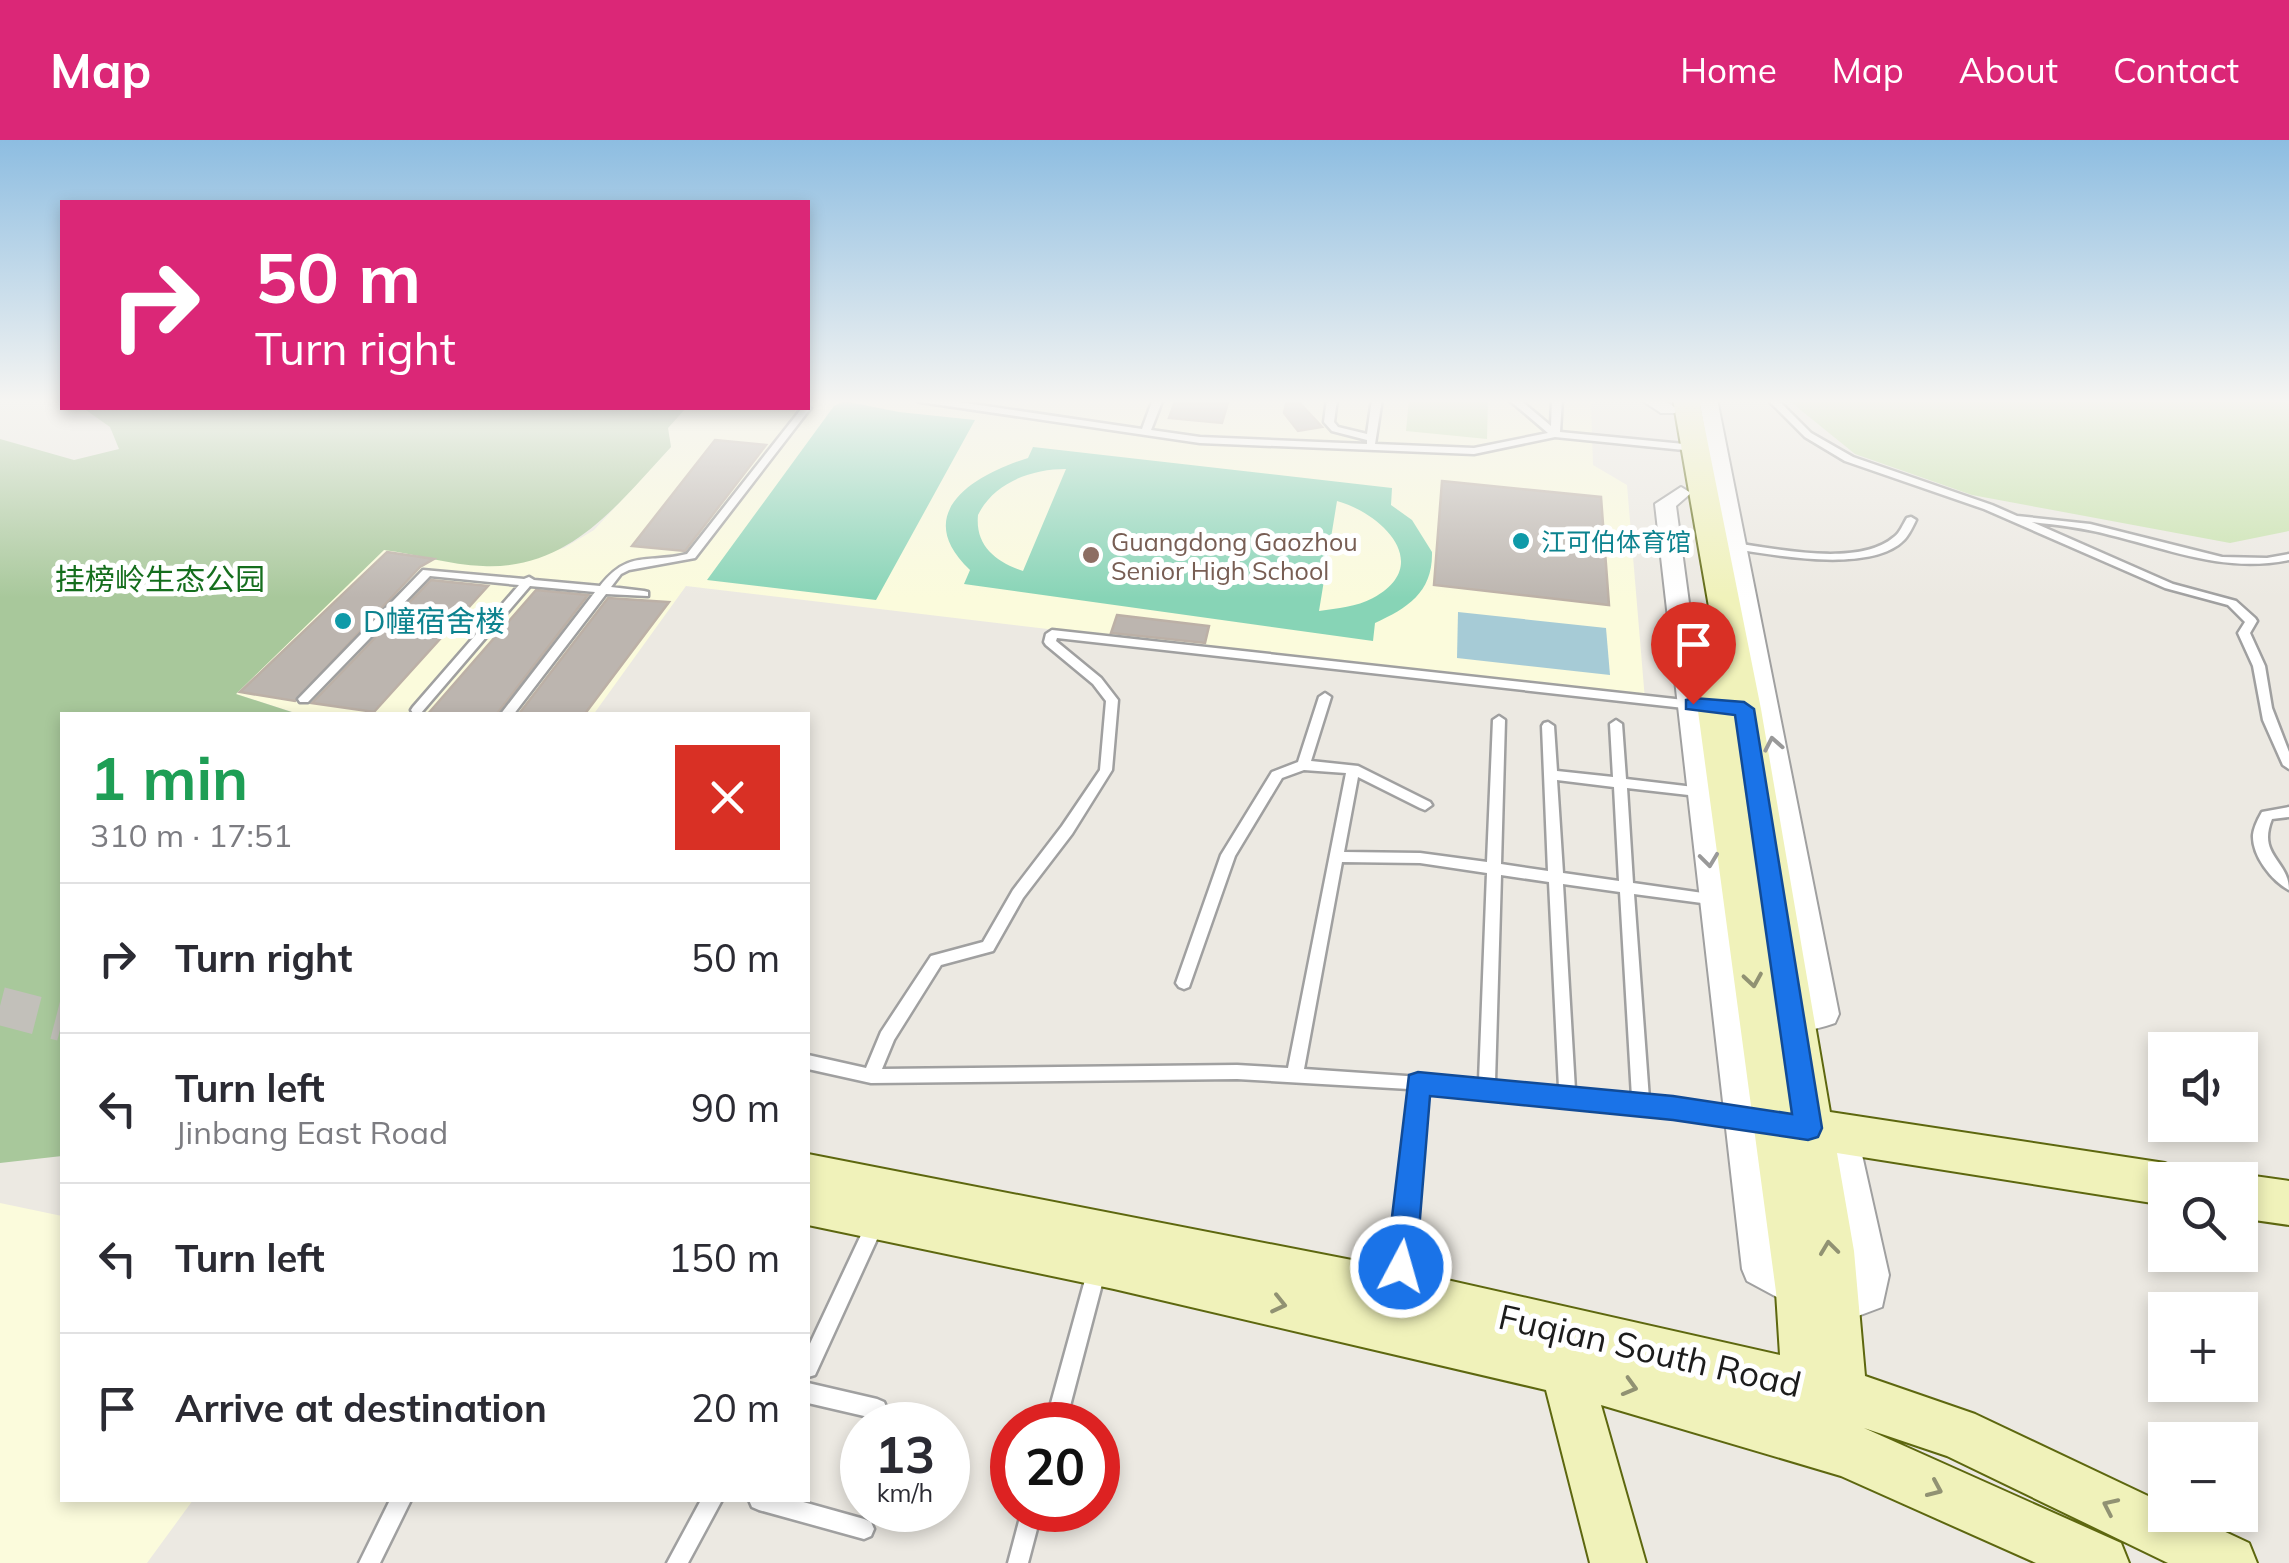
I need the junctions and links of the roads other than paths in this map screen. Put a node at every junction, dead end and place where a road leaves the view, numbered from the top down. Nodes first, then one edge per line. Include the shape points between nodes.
1 (762, 465) edge
2 (1678, 465) edge
3 (1688, 465) edge
4 (1711, 465) edge
5 (1869, 465) edge
6 (1681, 493) junction
7 (2010, 517) junction
8 (1912, 520) dead end
9 (2289, 557) edge
10 (1716, 559) junction
11 (529, 580) junction
12 (604, 590) junction
13 (644, 594) dead end
14 (1325, 698) dead end
15 (304, 699) dead end
16 (1732, 704) junction
17 (417, 710) dead end
18 (508, 712) edge
19 (1499, 720) dead end
20 (1616, 724) dead end
21 (1548, 726) dead end
22 (2289, 765) edge
23 (1302, 766) junction
24 (1353, 769) junction
25 (1549, 775) junction
26 (1620, 783) junction
27 (1714, 793) junction
28 (1426, 805) dead end
29 (2289, 812) edge
30 (1336, 857) junction
31 (1496, 869) junction
32 (1556, 880) junction
33 (2289, 885) edge
34 (1625, 889) junction
35 (1728, 902) junction
36 (1184, 983) dead end
37 (810, 1062) edge
38 (1295, 1075) junction
39 (872, 1076) junction
40 (1418, 1084) junction
41 (1487, 1088) junction
42 (1567, 1097) junction
43 (1641, 1105) junction
44 (1775, 1124) junction
45 (810, 1176) edge
46 (2148, 1181) edge
47 (2258, 1199) edge
48 (810, 1204) edge
49 (882, 1204) junction
50 (2289, 1204) edge
51 (1102, 1249) junction
52 (1818, 1300) junction
53 (1395, 1311) junction
54 (1564, 1350) junction
55 (810, 1364) edge
56 (1824, 1390) junction
57 (810, 1393) edge
58 (846, 1402) edge
59 (1061, 1402) edge
60 (1828, 1445) junction
61 (400, 1502) edge
62 (711, 1502) edge
63 (766, 1502) edge
64 (840, 1522) edge
65 (1026, 1532) edge
66 (369, 1563) edge
67 (677, 1563) edge
68 (1018, 1563) edge
69 (1618, 1563) edge
70 (2101, 1563) edge
71 (2230, 1563) edge

1 - 12 lane via 691,556 671,564 629,563
2 - 6 street
3 - 10 street
4 - 10 street
5 - 7 lane
6 - 10 street
6 - 16 street via 1666,504
7 - 9 lane via 2111,531 2224,561
7 - 22 lane via 2169,586 2232,602 2248,614 2244,633 2260,671 2268,721
8 - 10 lane via 1905,536 1878,552
10 - 16 street
11 - 12 lane
11 - 15 lane via 427,572
11 - 17 lane
12 - 13 lane
12 - 18 lane
14 - 23 lane
16 - 27 street
16 - 39 lane via 1052,634 1050,642 1112,700 1106,770 988,947 936,960
44 -> 16 street via 1798,956 1782,863
19 - 31 lane
20 - 26 lane
21 - 25 lane
23 - 24 lane
23 - 36 lane via 1277,775 1228,855
24 - 28 lane
24 - 30 lane
25 - 26 lane
25 - 32 lane
26 - 27 lane
26 - 34 lane
27 -> 35 street
29 - 33 lane via 2267,816 2258,842
30 - 31 lane via 1420,858
30 - 38 lane
31 - 32 lane
31 - 41 lane
32 - 34 lane
32 - 42 lane
34 - 35 lane
34 - 43 lane
35 -> 44 street
37 - 39 lane
38 - 39 lane
38 - 40 lane
40 - 41 lane
40 - 53 lane
41 - 42 lane
42 - 43 lane
43 - 44 lane
44 - 46 street
44 - 52 street via 1830,1251
44 - 52 street via 1760,1269
45 - 49 street, Fuqian South Road
47 - 50 street
48 - 49 street, Fuqian South Road
49 - 51 street, Fuqian South Road
49 - 55 lane
51 - 53 street, Fuqian South Road
51 - 59 lane
52 - 56 street
53 - 54 street, Fuqian South Road
54 - 56 street, Fuqian South Road
54 -> 60 street, Fuqian South Road
54 - 69 street
56 - 60 street
71 -> 56 street, Fuqian South Road via 1956,1434
57 - 58 lane
60 -> 70 street, Fuqian South Road
61 - 66 lane
62 - 67 lane
63 - 64 lane
65 - 68 lane

